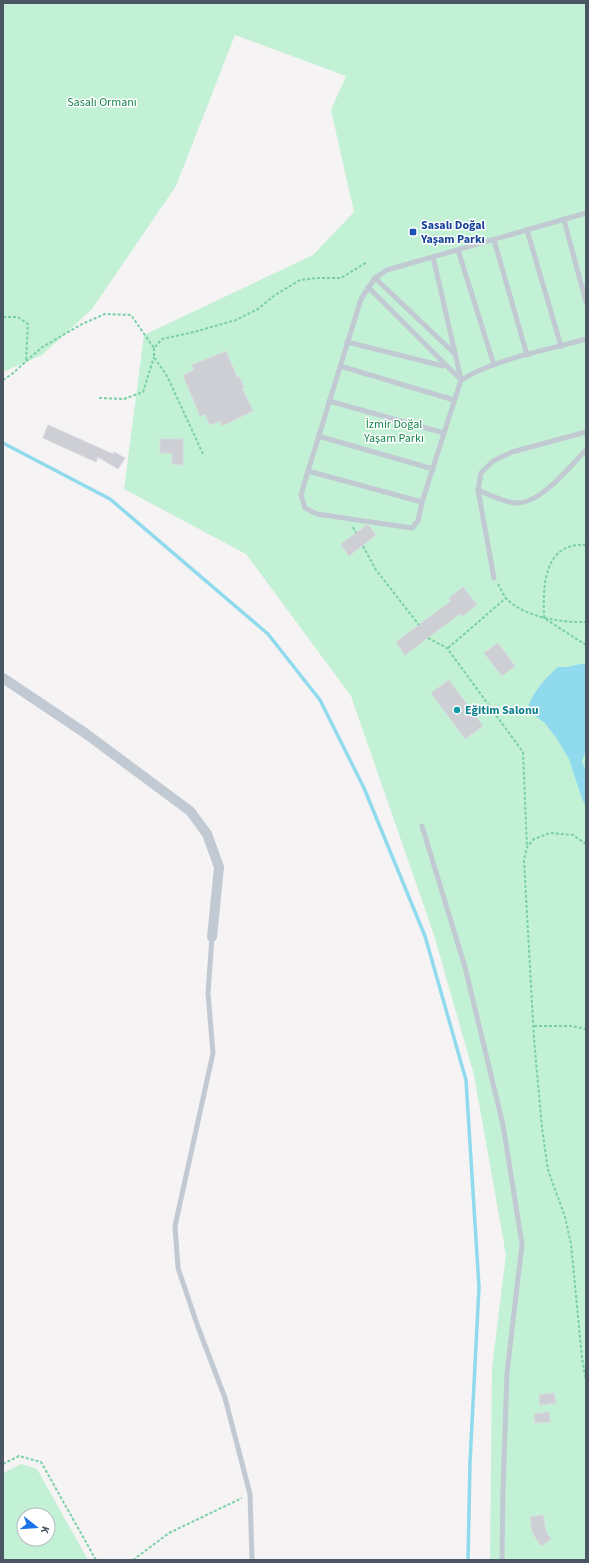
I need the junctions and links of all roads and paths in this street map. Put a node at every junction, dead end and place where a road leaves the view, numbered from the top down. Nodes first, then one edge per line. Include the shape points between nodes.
1 (586, 213) edge
2 (564, 220) junction
3 (527, 230) junction
4 (494, 240) junction
5 (458, 250) junction
6 (433, 257) junction
7 (367, 262) dead end
8 (375, 278) junction
9 (368, 287) junction
10 (586, 302) edge
11 (3, 317) edge
12 (586, 339) edge
13 (347, 342) junction
14 (561, 346) junction
15 (154, 348) junction
16 (454, 353) junction
17 (527, 355) junction
18 (154, 357) junction
19 (26, 362) junction
20 (494, 365) junction
21 (340, 366) junction
22 (445, 366) junction
23 (3, 380) edge
24 (461, 380) junction
25 (99, 398) dead end
26 (329, 400) junction
27 (454, 400) junction
28 (586, 432) edge
29 (444, 433) junction
30 (318, 436) junction
31 (586, 450) edge
32 (203, 454) dead end
33 (433, 469) junction
34 (308, 471) junction
35 (478, 490) junction
36 (422, 502) junction
37 (586, 545) edge
38 (363, 546) dead end
39 (494, 578) joint
40 (506, 598) junction
41 (544, 618) junction
42 (586, 622) edge
43 (419, 625) dead end
44 (428, 638) dead end
45 (586, 645) edge
46 (447, 648) junction
47 (3, 678) edge
48 (422, 826) dead end
49 (586, 844) edge
50 (527, 848) junction
51 (212, 937) joint
52 (534, 1026) junction
53 (586, 1029) edge
54 (586, 1382) edge
55 (3, 1464) edge
56 (250, 1494) junction
57 (96, 1560) edge
58 (133, 1560) edge
59 (252, 1560) edge
60 (502, 1560) edge

1 - 2 lane
2 - 3 lane
2 - 10 lane
3 - 4 lane
3 - 14 lane
4 - 5 lane
4 - 17 lane
5 - 6 lane
5 - 20 lane
6 - 8 lane via 387,270
6 - 16 lane
7 - 15 path via 341,278 300,280 242,317 206,329 162,339
8 - 9 lane
8 - 16 lane
9 - 13 lane via 361,299
9 - 22 lane
11 - 19 path via 18,317 28,324
12 - 14 lane
13 - 21 lane
13 - 22 lane
14 - 17 lane
15 - 18 path
15 - 19 path via 131,315 105,314 41,348
16 - 24 lane
17 - 20 lane
18 - 25 path via 143,392 124,399
18 - 32 path via 167,376
19 - 23 path
20 - 24 lane
21 - 26 lane
21 - 27 lane
22 - 24 lane
24 - 27 lane
26 - 29 lane
26 - 30 lane
27 - 29 lane
28 - 35 lane via 512,452 493,461 481,473
29 - 33 lane
30 - 33 lane
30 - 34 lane
31 - 35 lane via 545,491 531,500 517,503
33 - 36 lane
34 - 36 lane
34 - 36 lane via 301,495 304,508 317,514 412,528 418,521
35 - 39 lane
37 - 41 path via 577,545 559,552 550,562 543,600
38 - 43 path via 376,570
39 - 40 path
40 - 41 path via 519,608
40 - 46 path
41 - 42 path
41 - 45 path
44 - 46 path
46 - 50 path via 523,752
47 - 51 street via 85,733 190,811 207,834 219,867
48 - 60 lane via 465,967 503,1125 522,1244 507,1373
49 - 50 path via 573,835 550,833 534,839
50 - 52 path via 524,860
51 - 56 lane via 208,993 213,1053 175,1226 178,1268 225,1398
52 - 53 path via 572,1026
52 - 54 path via 548,1170 565,1217 571,1244
55 - 57 path via 19,1456 41,1462
56 - 58 path via 169,1533
56 - 59 lane

